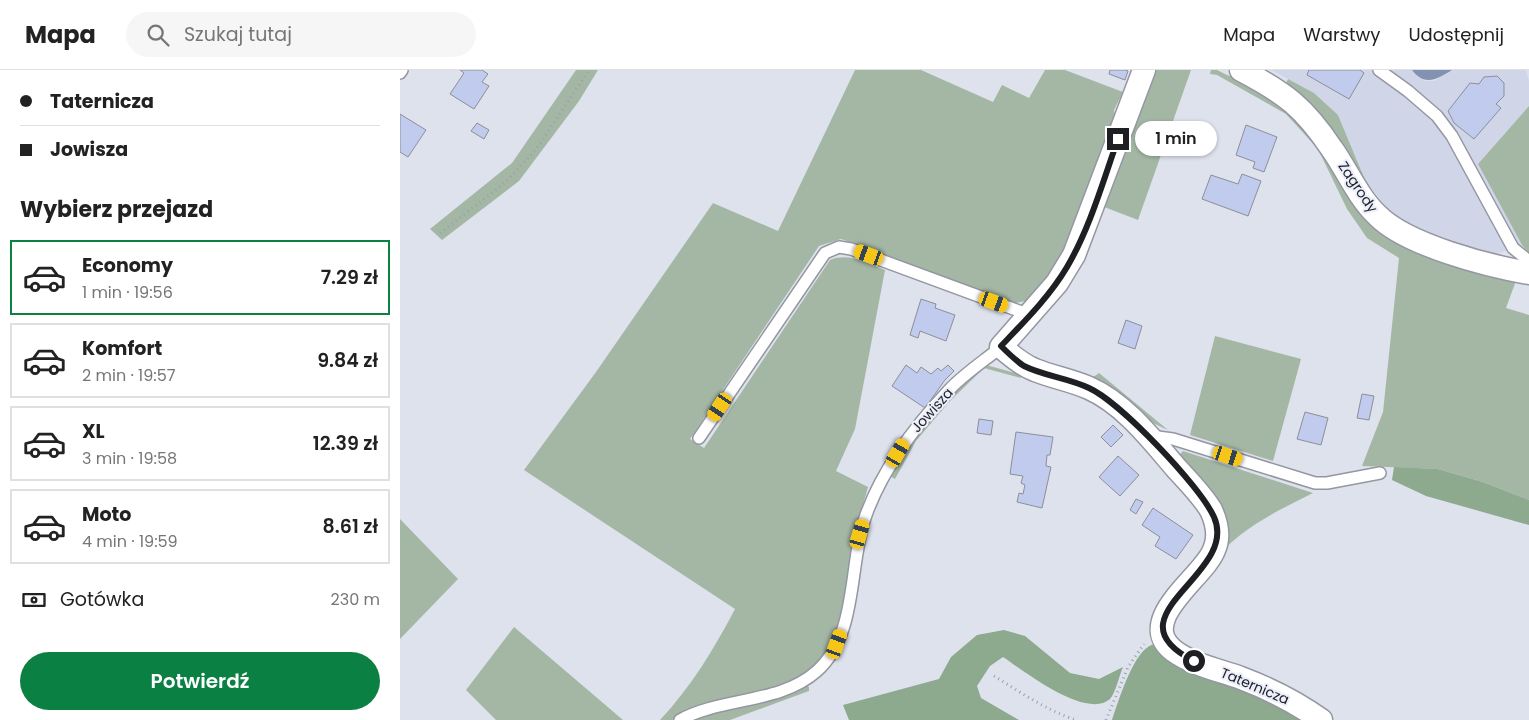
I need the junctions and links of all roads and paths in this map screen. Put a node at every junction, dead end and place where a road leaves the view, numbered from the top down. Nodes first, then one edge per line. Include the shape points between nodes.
1 (589, 70) edge
2 (1144, 70) edge
3 (1241, 70) edge
4 (1379, 70) edge
5 (440, 233) dead end
6 (1529, 261) edge
7 (1529, 273) edge
8 (1030, 315) junction
9 (1001, 346) junction
10 (1148, 436) junction
11 (699, 438) dead end
12 (1380, 473) dead end
13 (1163, 632) junction
14 (994, 676) dead end
15 (680, 720) edge
16 (1076, 720) edge
17 (1106, 720) edge
18 (1321, 720) edge

1 - 5 path via 537,148 505,183
2 - 8 street, Jowisza via 1074,255 1057,283
3 - 7 street, Zagrody via 1278,90 1302,110 1332,148 1366,202 1388,225 1464,259
4 - 6 lane via 1437,116 1452,136 1513,248
8 - 9 street, Jowisza
8 - 11 lane via 838,247 825,253
9 - 10 street via 1035,371 1077,383 1104,396
9 - 15 lane, Jowisza via 950,389 907,438 874,496 856,552 847,613 828,660 816,672 789,687 703,709
10 - 12 lane via 1173,439 1315,483
10 - 13 street via 1202,497 1215,519 1217,530 1212,556 1168,608
13 - 17 path via 1140,648 1128,667
13 - 18 street, Taternicza via 1175,651 1274,691
14 - 16 path via 1062,716

